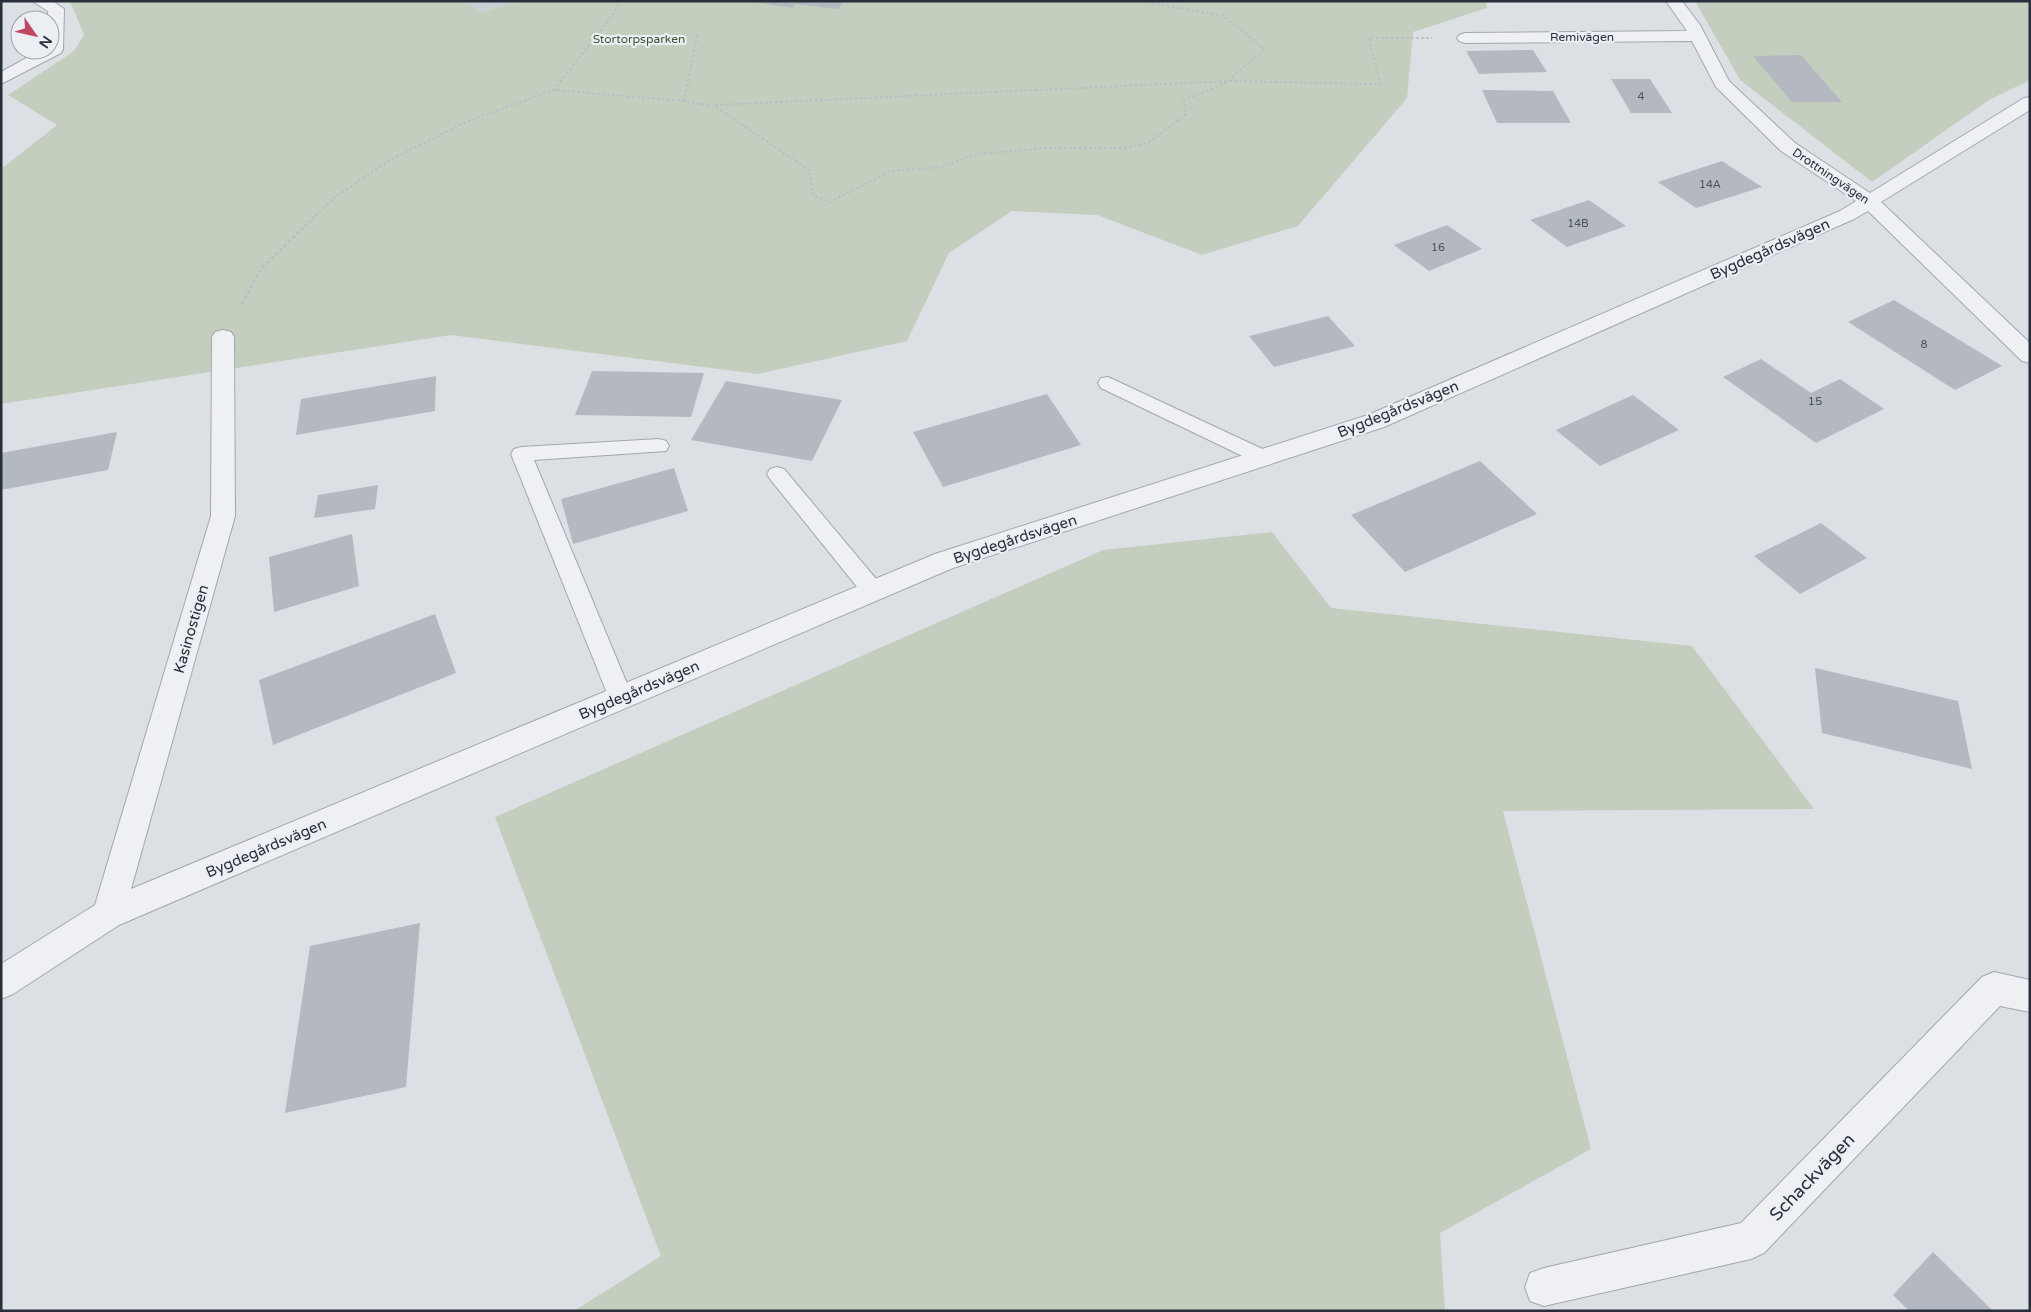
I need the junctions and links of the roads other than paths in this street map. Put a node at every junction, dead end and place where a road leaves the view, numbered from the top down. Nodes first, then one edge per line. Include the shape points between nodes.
1 (40, 1) edge
2 (1674, 1) edge
3 (1698, 36) junction
4 (1465, 38) road end
5 (1, 79) edge
6 (2030, 102) edge
7 (1869, 201) junction
8 (223, 337) road end
9 (2030, 356) edge
10 (1108, 383) dead end
11 (659, 446) dead end
12 (1264, 458) junction
13 (777, 474) dead end
14 (874, 592) junction
15 (621, 698) junction
16 (108, 914) junction
17 (1, 983) edge
18 (2030, 996) edge
19 (1544, 1288) dead end

1 - 5 street via 56,9 55,49
2 - 3 street, Drottningvägen
3 - 4 street, Remivägen
3 - 7 street, Drottningvägen via 1722,83 1781,141
6 - 7 street, Bygdegårdsvägen
7 - 9 street, Drottningvägen
7 - 12 street, Bygdegårdsvägen via 1847,216 1376,421
8 - 16 street, Kasinostigen via 223,516
10 - 12 lane
11 - 15 lane via 521,454
12 - 14 street, Bygdegårdsvägen via 944,562
13 - 14 lane
14 - 15 street, Bygdegårdsvägen
15 - 16 street, Bygdegårdsvägen
16 - 17 street, Bygdegårdsvägen
18 - 19 street, Schackvägen via 1994,988 1750,1240

